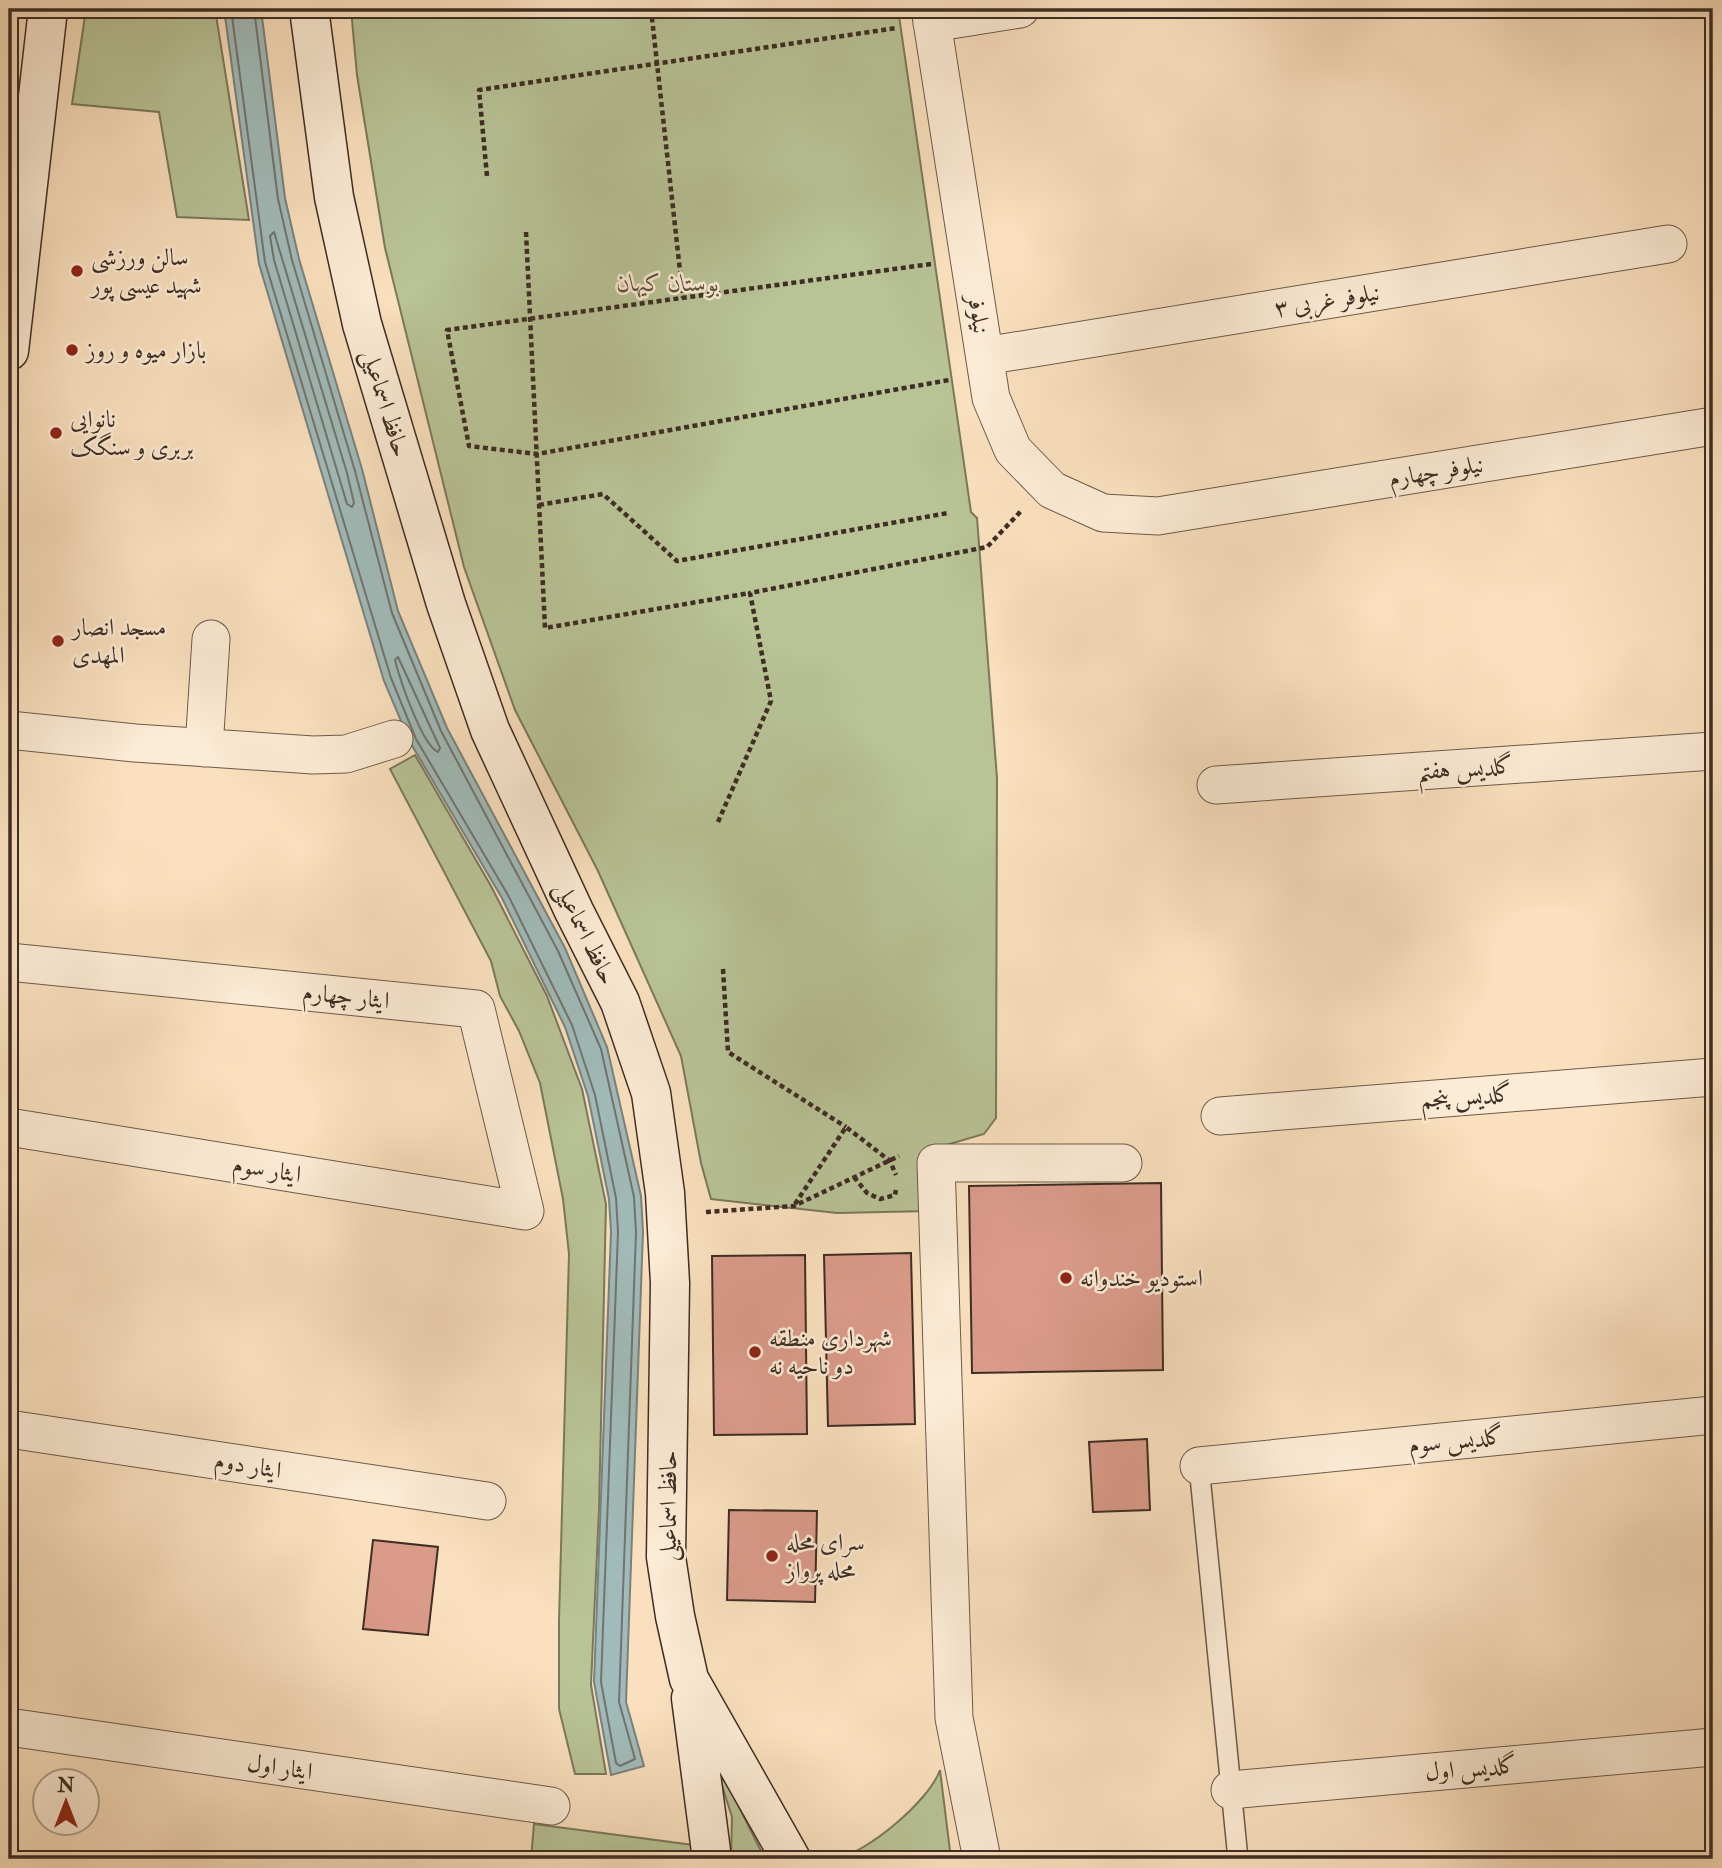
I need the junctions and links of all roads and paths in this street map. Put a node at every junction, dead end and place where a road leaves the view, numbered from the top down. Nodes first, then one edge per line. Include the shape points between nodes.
1 (48, 9) edge
2 (309, 9) edge
3 (651, 9) edge
4 (1020, 9) edge
5 (931, 16) edge
6 (657, 64) junction
7 (487, 176) dead end
8 (526, 232) dead end
9 (1668, 243) dead end
10 (970, 259) junction
11 (683, 298) junction
12 (530, 318) junction
13 (9, 351) edge
14 (986, 364) junction
15 (1713, 426) edge
16 (537, 454) junction
17 (1047, 485) junction
18 (539, 505) junction
19 (948, 513) dead end
20 (1158, 516) joint
21 (750, 593) junction
22 (211, 639) dead end
23 (9, 730) edge
24 (394, 740) dead end
25 (204, 748) junction
26 (1713, 751) edge
27 (1216, 785) dead end
28 (718, 822) dead end
29 (9, 962) edge
30 (723, 969) dead end
31 (1713, 1077) edge
32 (1220, 1116) dead end
33 (9, 1128) edge
34 (846, 1128) junction
35 (890, 1161) junction
36 (936, 1163) junction
37 (1123, 1163) dead end
38 (855, 1177) junction
39 (794, 1206) junction
40 (525, 1211) joint
41 (666, 1215) junction
42 (1713, 1415) edge
43 (9, 1429) edge
44 (1199, 1466) joint
45 (487, 1501) dead end
46 (688, 1679) junction
47 (9, 1727) edge
48 (1713, 1746) edge
49 (1230, 1790) junction
50 (551, 1806) dead end
51 (712, 1859) edge
52 (791, 1859) edge
53 (982, 1859) edge
54 (1238, 1859) edge

1 - 13 street
2 - 41 street, حافظ اسماعیلی via 334,197 370,351 446,604 490,730 620,1002 638,1051 659,1134
3 - 6 path
4 - 5 street
5 - 6 path
5 - 10 street, نیلوفر
6 - 7 path via 479,90
6 - 11 path
8 - 12 path
9 - 14 street, نیلوفر غربی ۳
10 - 11 path
10 - 14 street, نیلوفر
11 - 12 path
12 - 16 path
12 - 16 path via 447,330 469,446
14 - 16 path
14 - 17 street, نیلوفر via 991,398 1013,450
15 - 20 street, نیلوفر چهارم
16 - 18 path
17 - 20 street, نیلوفر via 1103,513
17 - 21 path via 987,547
18 - 19 path via 603,494 677,561
18 - 21 path via 545,628
21 - 28 path via 771,701
22 - 25 street
23 - 25 street
24 - 25 street via 346,754
26 - 27 street, گلدیس هفتم
29 - 40 street, ایثار چهارم via 476,1009
30 - 34 path via 728,1052
31 - 32 street, گلدیس پنجم
33 - 40 street, ایثار سوم
34 - 35 path
34 - 39 path
35 - 36 path via 901,1155
35 - 38 path
35 - 38 path via 898,1179 895,1195 880,1199 867,1193
36 - 37 street
36 - 53 street via 954,1718
38 - 39 path
39 - 41 path
41 - 46 street, حافظ اسماعیلی via 670,1283 666,1558
42 - 44 street, گلدیس سوم
43 - 45 street, ایثار دوم
44 - 49 lane
46 - 51 street
46 - 52 street, حافظ اسماعیلی
47 - 50 street, ایثار اول
48 - 49 street, گلدیس اول
49 - 54 lane

